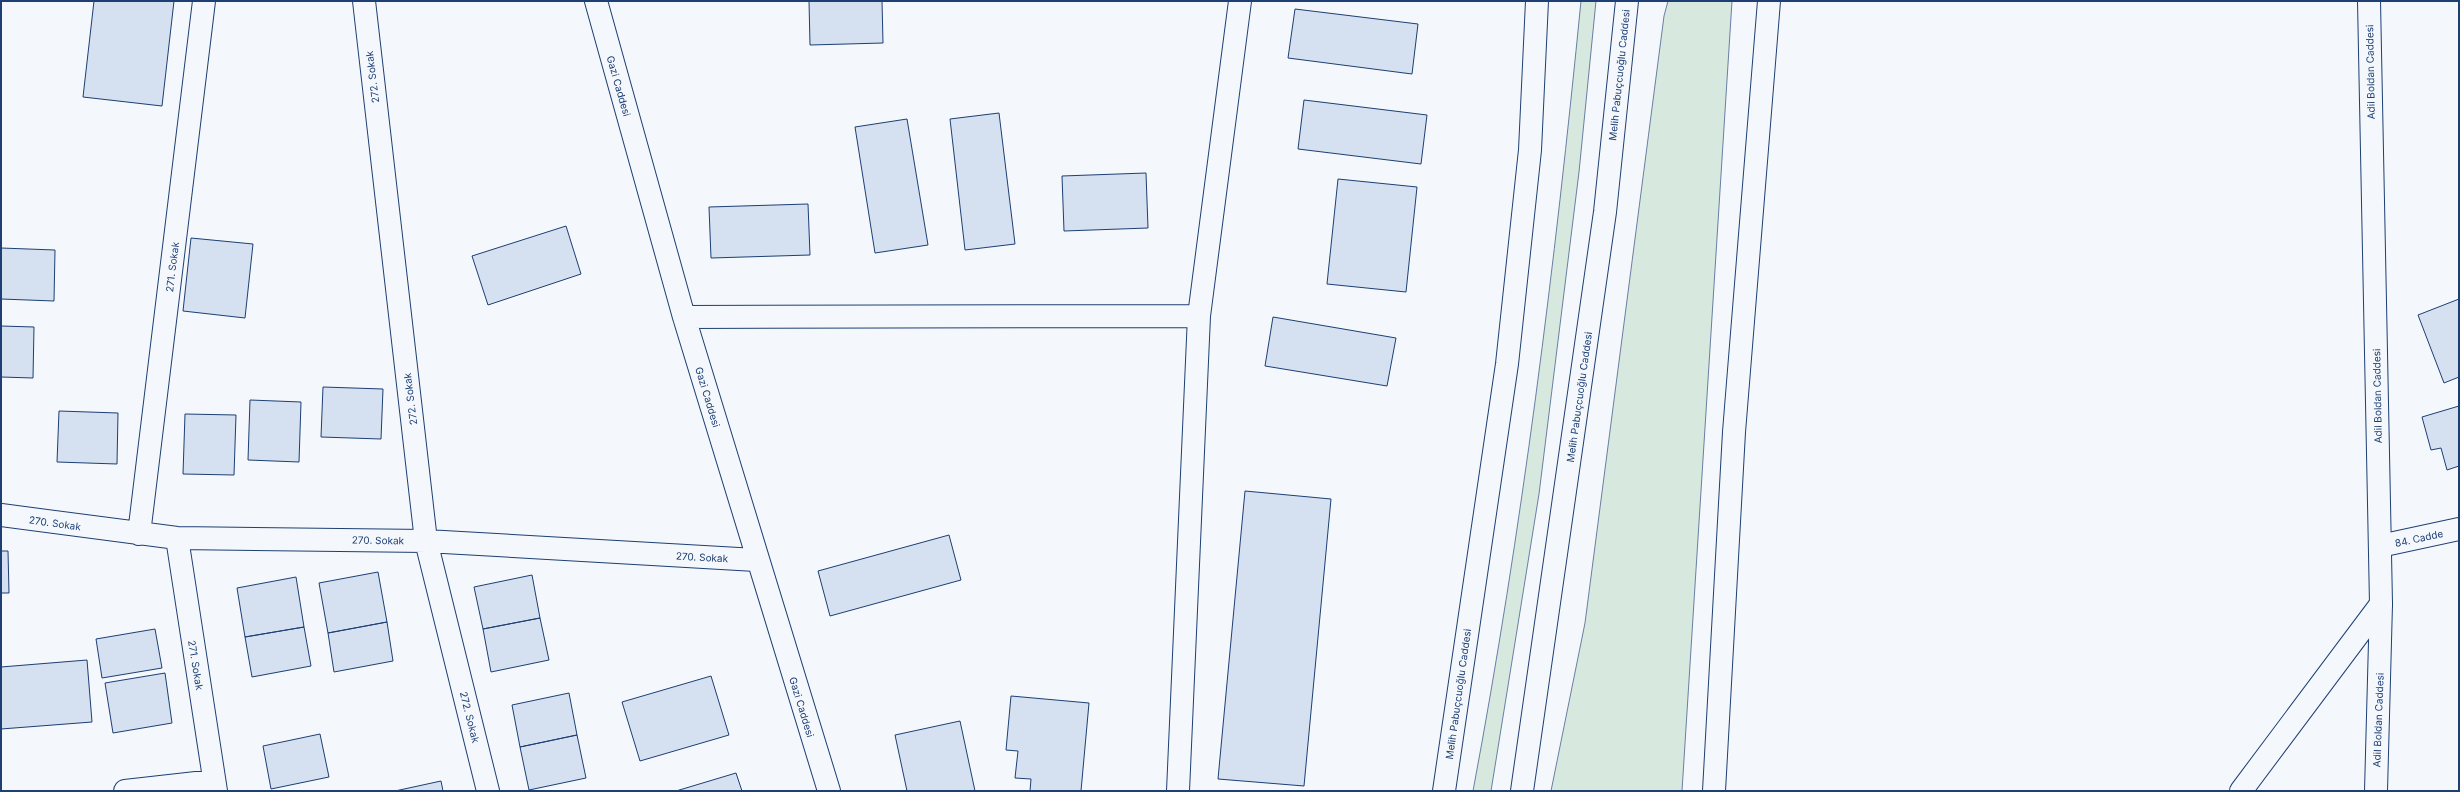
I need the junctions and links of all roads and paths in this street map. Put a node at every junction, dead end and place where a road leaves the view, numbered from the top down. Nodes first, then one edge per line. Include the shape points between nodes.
1 (204, 1) edge
2 (364, 1) edge
3 (596, 1) edge
4 (1240, 1) edge
5 (1537, 1) edge
6 (1627, 1) edge
7 (1769, 1) edge
8 (2369, 1) edge
9 (1199, 316) junction
10 (684, 318) junction
11 (1, 515) edge
12 (2459, 529) edge
13 (139, 534) junction
14 (177, 538) junction
15 (426, 541) junction
16 (2380, 546) junction
17 (756, 560) junction
18 (2381, 604) junction
19 (215, 786) edge
20 (125, 791) edge
21 (488, 791) edge
22 (829, 791) edge
23 (1178, 791) edge
24 (1444, 791) edge
25 (1522, 791) edge
26 (1714, 791) edge
27 (2241, 791) edge
28 (2376, 791) edge

1 - 13 street, 271. Sokak
2 - 15 street, 272. Sokak
3 - 10 street, Gazi Caddesi
4 - 9 street
5 - 24 street, Melih Pabuçcuoğlu Caddesi via 1530,150 1507,364
6 - 25 street, Melih Pabuçcuoğlu Caddesi via 1606,212
7 - 26 street via 1734,432
8 - 16 street, Adil Boldan Caddesi
9 - 10 street
9 - 23 street
10 - 17 street, Gazi Caddesi
11 - 13 street, 270. Sokak
12 - 16 street, 84. Cadde
13 - 14 street, 270. Sokak
14 - 15 street, 270. Sokak
14 - 19 street, 271. Sokak
15 - 17 street, 270. Sokak
15 - 21 street, 272. Sokak
16 - 18 street, Adil Boldan Caddesi
17 - 22 street, Gazi Caddesi
18 - 27 street
18 - 28 street, Adil Boldan Caddesi
19 - 20 street

